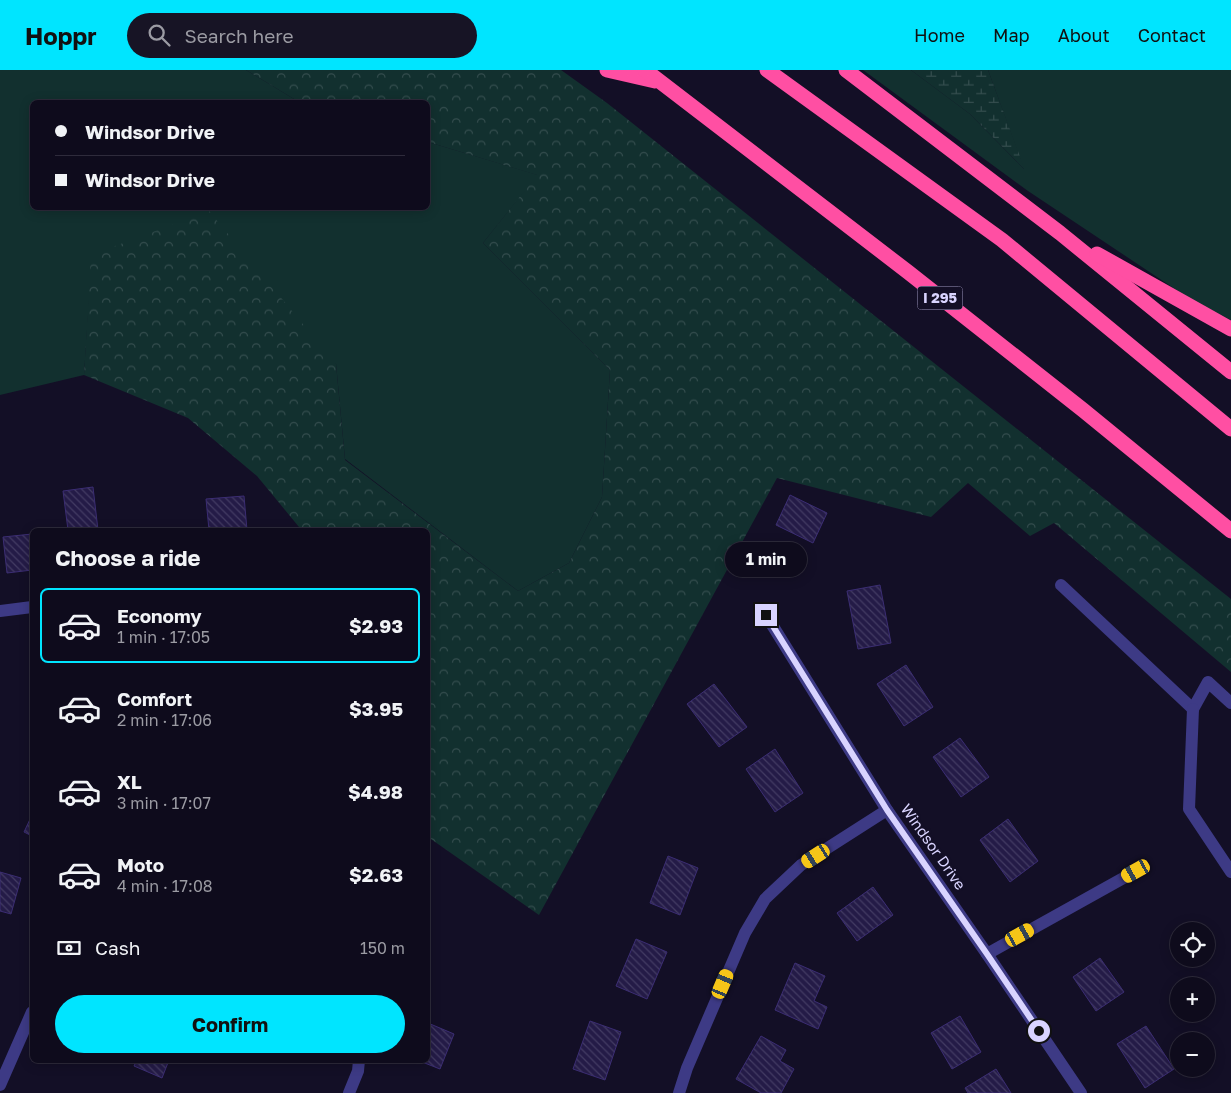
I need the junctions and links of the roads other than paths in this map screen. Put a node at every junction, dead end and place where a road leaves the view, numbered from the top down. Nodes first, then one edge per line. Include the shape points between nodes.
1 (608, 70) edge
2 (645, 70) edge
3 (767, 70) edge
4 (846, 70) edge
5 (662, 82) junction
6 (1060, 233) junction
7 (1231, 330) edge
8 (1231, 372) edge
9 (1231, 429) edge
10 (1231, 531) edge
11 (1061, 585) dead end
12 (30, 607) edge
13 (0, 611) edge
14 (766, 615) dead end
15 (1231, 703) edge
16 (1192, 709) junction
17 (887, 810) junction
18 (1136, 871) dead end
19 (1231, 872) edge
20 (987, 954) junction
21 (30, 1017) edge
22 (359, 1063) edge
23 (0, 1085) edge
24 (349, 1093) edge
25 (679, 1093) edge
26 (1080, 1093) edge

1 - 5 highway
2 - 5 highway, I 295
3 - 9 highway via 1002,240
4 - 6 highway
5 - 10 highway, I 295 via 1083,410
6 - 7 highway
6 - 8 highway
11 - 16 street
12 - 13 street
14 - 17 street, Windsor Drive
15 - 16 street via 1208,682
16 - 19 street via 1189,809
17 - 20 street, Windsor Drive
17 - 25 street via 802,865 765,899 745,933
18 - 20 street
20 - 26 street, Windsor Drive
21 - 23 street
22 - 24 street

